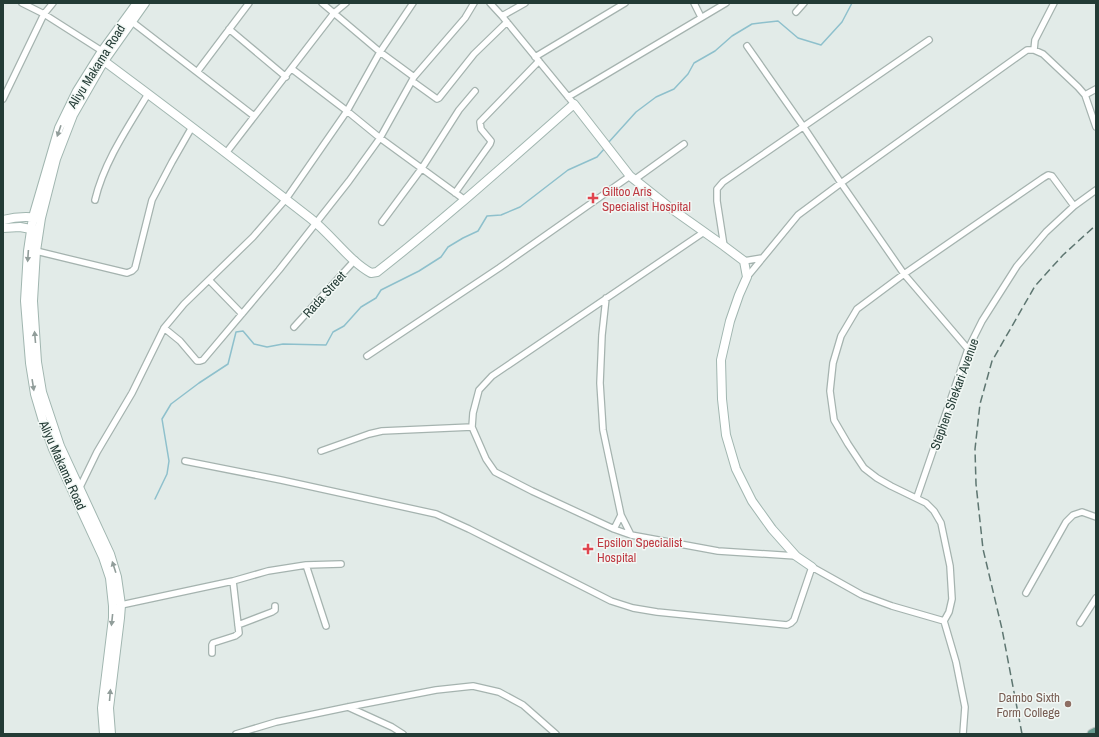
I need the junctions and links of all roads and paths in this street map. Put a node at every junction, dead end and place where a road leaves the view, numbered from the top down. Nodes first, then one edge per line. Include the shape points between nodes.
1 (22, 3) edge
2 (53, 3) edge
3 (137, 3) edge
4 (145, 3) edge
5 (249, 3) edge
6 (322, 3) edge
7 (346, 3) edge
8 (413, 3) edge
9 (474, 3) edge
10 (490, 3) edge
11 (525, 3) edge
12 (625, 3) edge
13 (694, 3) edge
14 (726, 3) edge
15 (804, 3) edge
16 (1054, 3) edge
17 (796, 12) dead end
18 (44, 14) junction
19 (334, 14) junction
20 (502, 16) junction
21 (701, 17) junction
22 (131, 21) junction
23 (507, 22) junction
24 (229, 29) junction
25 (929, 40) dead end
26 (747, 46) dead end
27 (1034, 50) junction
28 (102, 51) junction
29 (380, 52) junction
30 (537, 59) junction
31 (104, 62) junction
32 (292, 69) junction
33 (197, 72) junction
34 (286, 77) junction
35 (413, 79) junction
36 (1096, 89) edge
37 (474, 91) dead end
38 (148, 94) junction
39 (1085, 95) junction
40 (568, 97) junction
41 (3, 99) edge
42 (574, 104) junction
43 (347, 111) junction
44 (254, 116) junction
45 (803, 126) junction
46 (192, 127) junction
47 (1096, 127) edge
48 (380, 138) junction
49 (684, 144) dead end
50 (226, 153) junction
51 (422, 168) junction
52 (632, 178) junction
53 (841, 183) junction
54 (1096, 190) edge
55 (454, 193) junction
56 (95, 200) dead end
57 (286, 200) junction
58 (465, 200) junction
59 (1074, 206) junction
60 (37, 218) junction
61 (3, 220) edge
62 (315, 222) junction
63 (382, 222) dead end
64 (721, 226) junction
65 (3, 228) edge
66 (35, 230) junction
67 (704, 232) junction
68 (714, 239) junction
69 (724, 246) junction
70 (36, 251) junction
71 (762, 258) junction
72 (355, 260) junction
73 (744, 262) junction
74 (904, 274) junction
75 (747, 277) junction
76 (209, 280) junction
77 (606, 298) junction
78 (242, 314) junction
79 (294, 327) dead end
80 (164, 328) junction
81 (968, 349) junction
82 (367, 356) dead end
83 (472, 427) junction
84 (321, 451) dead end
85 (185, 461) dead end
86 (80, 487) junction
87 (917, 497) junction
88 (87, 512) junction
89 (621, 515) junction
90 (1096, 517) edge
91 (614, 529) junction
92 (631, 535) junction
93 (796, 556) junction
94 (341, 564) dead end
95 (306, 565) junction
96 (812, 567) junction
97 (233, 580) junction
98 (1026, 593) dead end
99 (1096, 598) edge
100 (120, 605) junction
101 (275, 606) dead end
102 (944, 622) junction
103 (1080, 623) dead end
104 (238, 625) junction
105 (326, 626) dead end
106 (212, 653) dead end
107 (109, 676) junction
108 (348, 707) junction
109 (1096, 732) edge
110 (104, 734) edge
111 (111, 734) edge
112 (236, 734) edge
113 (403, 734) edge
114 (556, 734) edge
115 (963, 734) edge
116 (1092, 734) edge

1 - 18 street
2 - 18 street
3 - 28 street, Aliyu Makama Road
4 - 22 street, Aliyu Makama Road
5 - 24 street
6 - 19 street
7 - 19 street
8 - 29 street
9 - 35 street via 465,18
10 - 20 street
11 - 20 street
12 - 30 street
13 - 21 street
14 - 21 street
15 - 17 street
16 - 27 street via 1035,40
18 - 28 street
18 - 41 street
19 - 29 street
19 - 32 street
20 - 23 street
21 - 40 street
22 - 31 street, Aliyu Makama Road
22 - 33 street
23 - 30 street
23 - 35 street via 474,54 439,98
24 - 33 street
24 - 34 street
25 - 45 street
26 - 45 street
27 - 39 street via 1043,54
27 - 53 street via 1027,50 1021,54
28 -> 60 street, Aliyu Makama Road via 77,91 60,128
29 - 35 street
29 - 43 street
30 - 40 street
30 - 55 street via 480,122 481,129 491,141 490,144
31 - 38 street
31 - 60 street, Aliyu Makama Road via 73,115
32 - 34 street
32 - 43 street
33 - 44 street
34 - 44 street
35 - 48 street
36 - 39 street
37 - 51 street
38 - 46 street
38 - 56 street via 116,148
39 - 47 street
40 - 42 street
42 - 52 street
42 - 58 street
43 - 48 street
43 - 57 street
44 - 50 street
45 - 53 street
45 - 64 street via 717,188
46 - 50 street
46 - 70 street via 152,200 135,268 132,271 128,273
48 - 51 street
48 - 62 street
49 - 52 street
50 - 57 street
51 - 55 street
51 - 63 street
52 - 67 street
52 - 82 street
53 - 71 street via 798,216
53 - 74 street
54 - 59 street, Stephen Shekari Avenue
55 - 58 street
57 - 62 street
57 - 76 street
58 - 72 street via 377,272 372,273
59 - 74 street via 1052,176 1048,175
59 - 81 street, Stephen Shekari Avenue via 1046,232 1017,266 982,321
60 - 61 street
60 - 66 street, Aliyu Makama Road
62 - 72 street
62 - 78 street
64 - 68 street
64 - 69 street
65 - 66 street via 20,227
66 - 70 street, Aliyu Makama Road
66 -> 88 street, Aliyu Makama Road via 28,250 25,301 34,394 53,449
67 - 68 street
67 - 77 street
68 - 69 street
69 - 73 street
86 -> 70 street, Aliyu Makama Road via 60,446 42,392 32,301
71 - 73 street
71 - 75 street
72 - 79 street, Rada Street
73 - 75 street
74 - 81 street
74 - 87 street via 857,309 841,336 833,363 830,391 834,420 864,468 887,484
75 - 93 street via 730,321 721,360 726,435 736,469 752,501
76 - 78 street
76 - 80 street
77 - 83 street via 492,376 479,390
77 - 89 street via 600,383 603,430
78 - 80 street via 200,361 197,361 180,341
80 - 86 street via 132,393 97,452
81 - 87 street, Stephen Shekari Avenue
83 - 84 street via 382,431
83 - 91 street via 486,460 495,472
85 - 96 street via 436,514 611,601 633,608 791,624
86 - 88 street, Aliyu Makama Road
87 - 102 street via 934,511 941,523 950,566 952,599
100 -> 88 street, Aliyu Makama Road via 117,577 110,554
88 -> 107 street, Aliyu Makama Road via 110,578 113,618
89 - 91 street
89 - 92 street
90 - 98 street via 1082,512 1073,515 1066,522
91 - 92 street
92 - 93 street via 718,551
93 - 96 street
94 - 95 street
95 - 97 street via 268,570
95 - 105 street
96 - 102 street via 862,595
97 - 100 street
97 - 104 street
99 - 103 street
100 - 107 street, Aliyu Makama Road
101 - 104 street via 272,612
102 - 115 street via 956,662 965,707
104 - 106 street via 238,635 215,642 212,645
107 - 110 street, Aliyu Makama Road via 102,708
111 -> 107 street, Aliyu Makama Road
108 - 112 street via 276,722
108 - 113 street
108 - 114 street via 436,690 473,686 499,692 523,705
109 - 116 main road

